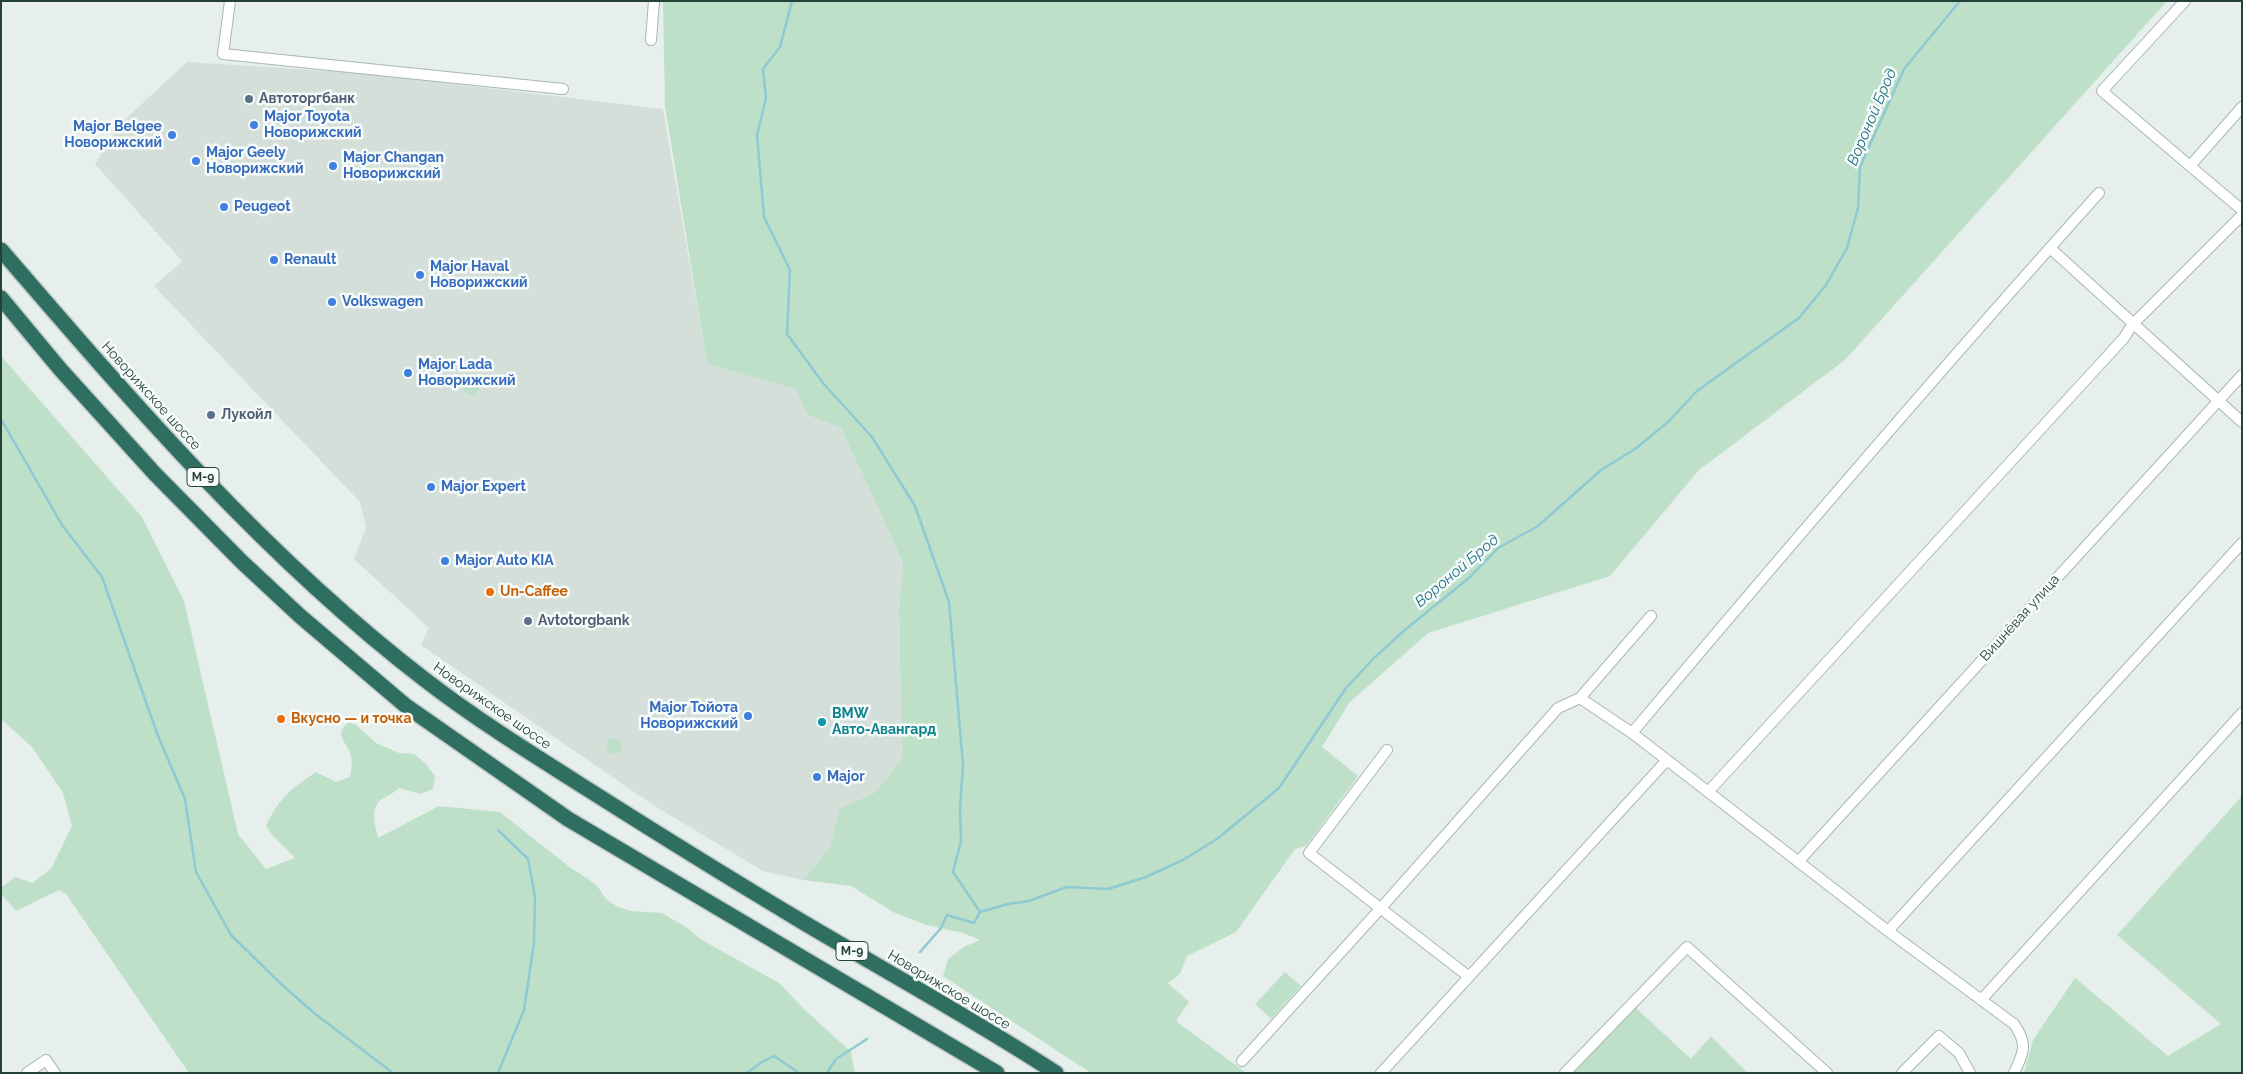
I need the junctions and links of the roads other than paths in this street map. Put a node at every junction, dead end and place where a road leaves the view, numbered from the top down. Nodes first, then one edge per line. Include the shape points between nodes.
1 (230, 1) edge
2 (654, 1) edge
3 (2185, 1) edge
4 (651, 40) dead end
5 (563, 89) dead end
6 (2242, 107) edge
7 (2190, 166) junction
8 (2099, 193) dead end
9 (2242, 210) edge
10 (2242, 215) edge
11 (2050, 248) junction
12 (1, 250) edge
13 (1, 298) edge
14 (2132, 325) junction
15 (2242, 375) edge
16 (2218, 400) junction
17 (2242, 422) edge
18 (2242, 543) edge
19 (1651, 616) dead end
20 (1580, 698) junction
21 (2242, 713) edge
22 (1632, 733) junction
23 (1387, 750) dead end
24 (1667, 760) junction
25 (1708, 792) junction
26 (1798, 862) junction
27 (1381, 908) junction
28 (1888, 931) junction
29 (1468, 976) junction
30 (1982, 999) junction
31 (1242, 1060) dead end
32 (27, 1073) edge
33 (55, 1073) edge
34 (997, 1073) edge
35 (1056, 1073) edge
36 (1381, 1073) edge
37 (1564, 1073) edge
38 (1827, 1073) edge
39 (1902, 1073) edge
40 (1970, 1073) edge
41 (2014, 1073) edge

1 - 5 street via 223,54
2 - 4 street
3 - 7 street via 2102,91
6 - 7 street
7 - 9 street
8 - 11 street
10 - 14 street
11 - 14 street
11 - 22 street via 1839,488
12 - 35 highway, Новорижское шоссе / М-9 via 133,400 260,535 325,598 427,682 550,766 655,832
13 - 34 highway, М-9 via 148,467 242,562 406,706 568,819
14 - 16 street
14 - 25 street via 2124,338
15 - 16 street, Вишнёвая улица
16 - 17 street
16 - 26 street, Вишнёвая улица
18 - 28 street
19 - 20 street
20 - 22 street
20 - 27 street via 1558,708
21 - 30 street
22 - 24 street
23 - 27 street via 1309,853
24 - 25 street
24 - 29 street
25 - 26 street
26 - 28 street
27 - 29 street
27 - 31 street
28 - 30 street
29 - 36 street
30 - 41 street via 2014,1024 2020,1033 2023,1054
32 - 33 street via 46,1060
37 - 38 street via 1687,947
39 - 40 street via 1939,1036 1959,1053

